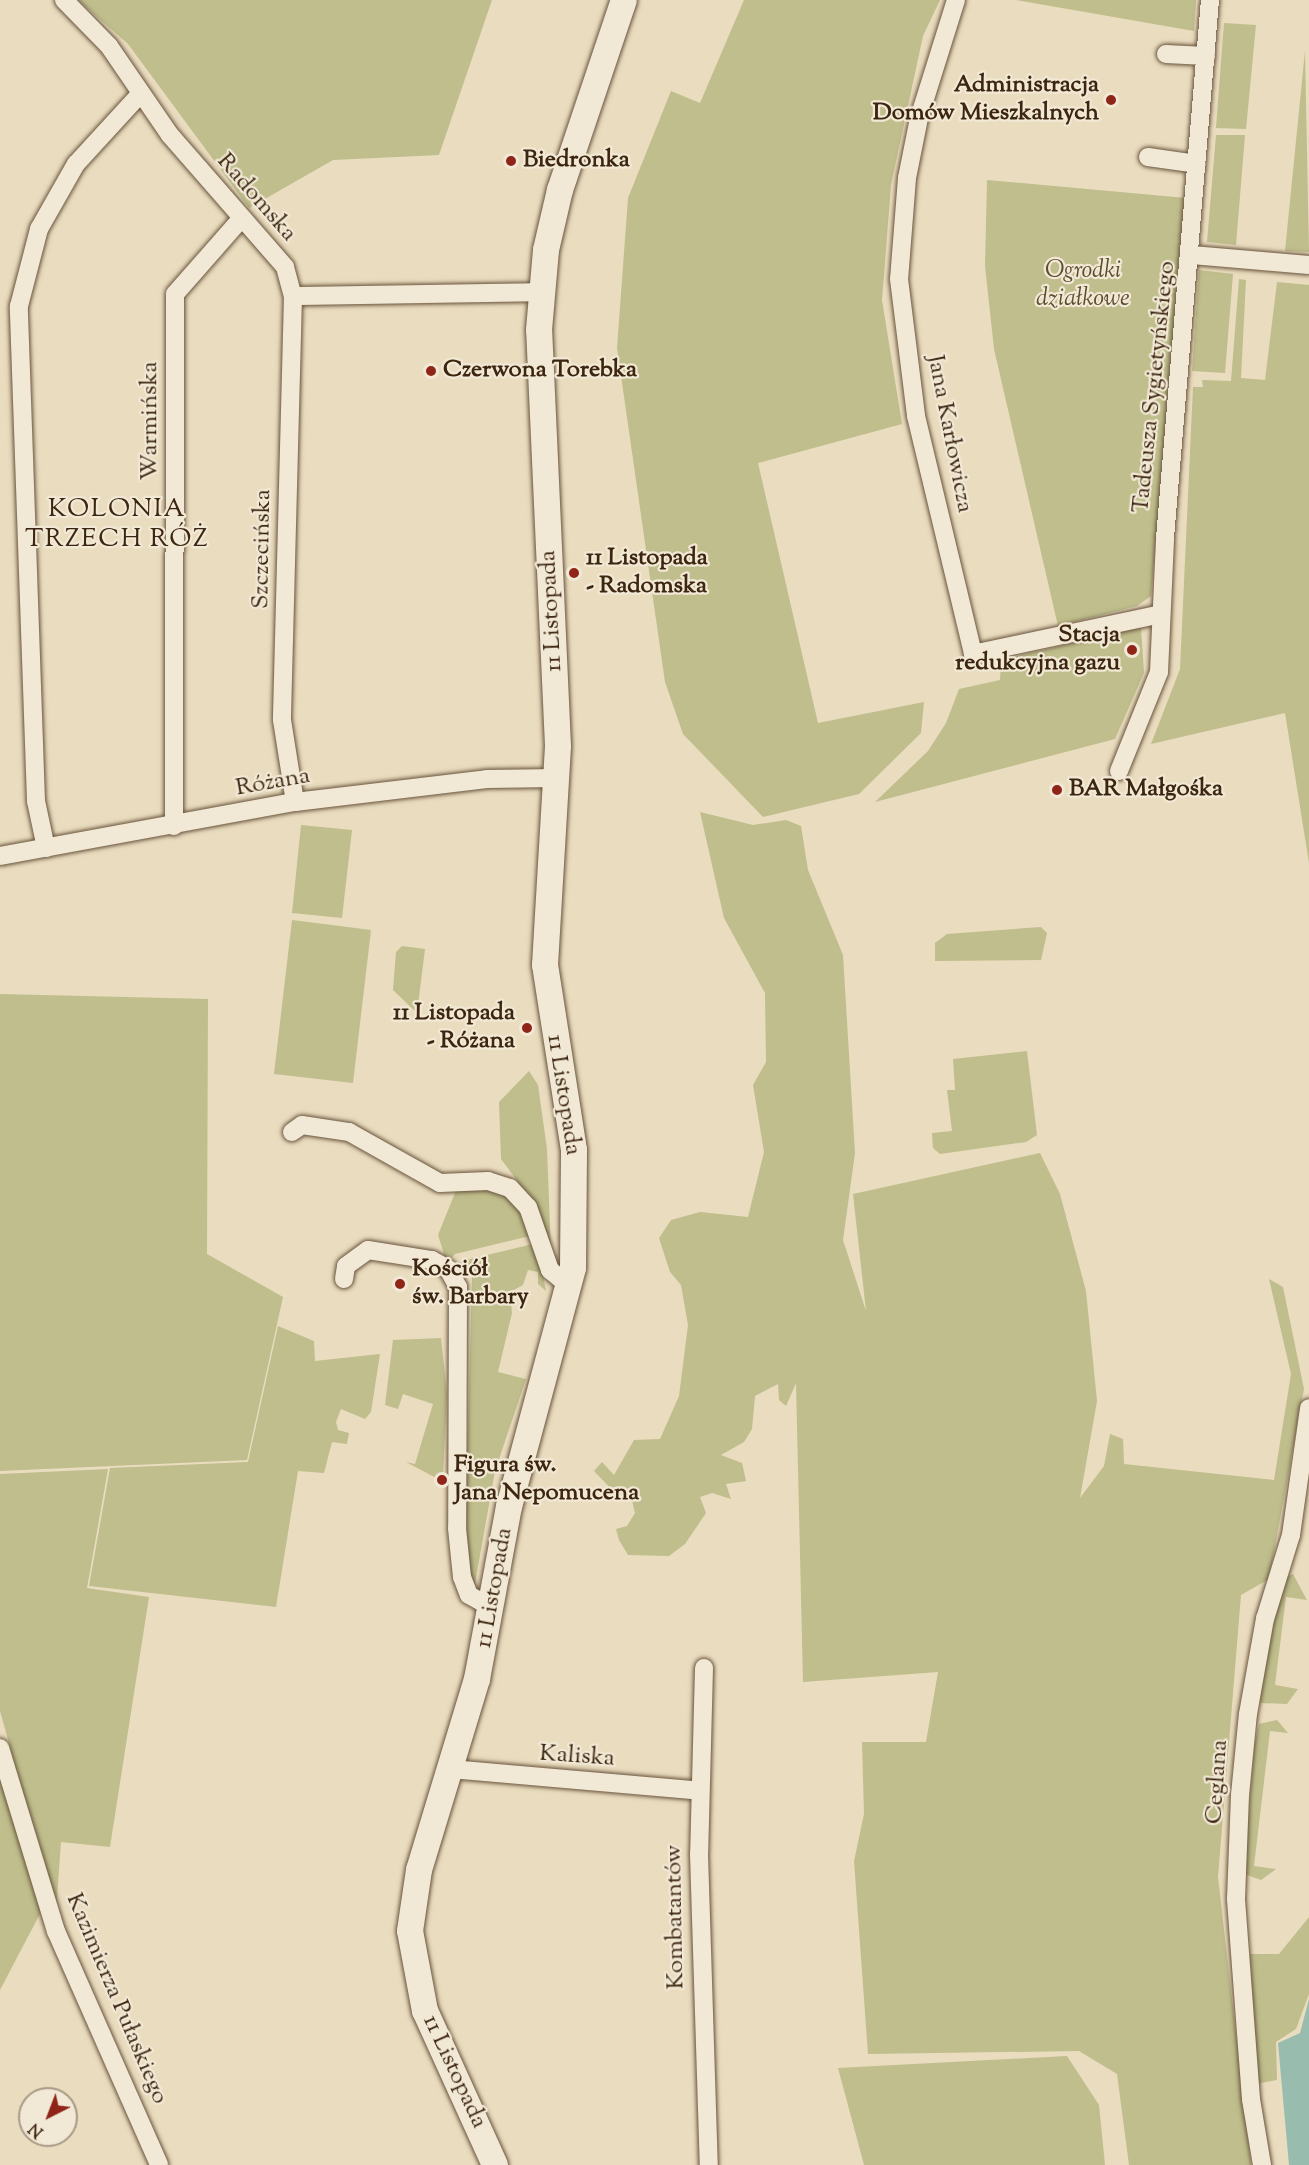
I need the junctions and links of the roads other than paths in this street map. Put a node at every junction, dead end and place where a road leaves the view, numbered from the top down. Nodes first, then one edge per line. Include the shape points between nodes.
1 (64, 0) edge
2 (624, 0) edge
3 (956, 0) edge
4 (1210, 0) edge
5 (1166, 54) dead end
6 (1206, 56) junction
7 (141, 93) junction
8 (1148, 157) dead end
9 (1197, 164) junction
10 (240, 220) junction
11 (1192, 255) junction
12 (1309, 265) edge
13 (541, 292) junction
14 (293, 296) junction
15 (1161, 614) junction
16 (1119, 771) dead end
17 (557, 778) junction
18 (295, 802) junction
19 (174, 826) junction
20 (46, 848) junction
21 (0, 856) edge
22 (292, 1132) dead end
23 (344, 1279) dead end
24 (570, 1287) junction
25 (1309, 1408) edge
26 (492, 1608) junction
27 (704, 1668) dead end
28 (0, 1748) edge
29 (451, 1769) junction
30 (700, 1791) junction
31 (159, 2165) edge
32 (495, 2165) edge
33 (709, 2165) edge
34 (1262, 2165) edge

1 - 7 street, Radomska via 109,46
2 - 13 main road, 11 Listopada via 560,190
3 - 15 street, Jana Karłowicza via 919,118 907,178 899,279 916,416 973,654
4 - 6 street, Tadeusza Sygietyńskiego
5 - 6 street
6 - 9 street, Tadeusza Sygietyńskiego
7 - 10 street, Radomska
7 - 20 street via 76,164 39,229 19,306 35,778
8 - 9 street
9 - 11 street, Tadeusza Sygietyńskiego
10 - 14 street, Radomska via 285,267
10 - 19 street, Warmińska via 176,294
11 - 12 street
11 - 15 street, Tadeusza Sygietyńskiego
13 - 14 street
13 - 17 main road, 11 Listopada via 539,364
14 - 18 street, Szczecińska via 282,720
15 - 16 street, Tadeusza Sygietyńskiego via 1159,672
17 - 18 street, Różana via 486,778
17 - 24 main road, 11 Listopada via 545,964 574,1150 577,1210
18 - 19 street, Różana
19 - 20 street, Różana
20 - 21 street, Różana
22 - 24 street via 302,1125 349,1132 440,1183 488,1181 510,1188 528,1207 550,1270
23 - 26 street via 346,1266 368,1250 432,1260 448,1269 458,1287 460,1558 469,1595
24 - 26 main road, 11 Listopada via 523,1448
25 - 34 street, Ceglana via 1291,1535 1265,1619 1248,1713 1240,1796 1236,1899 1251,2099
26 - 29 main road, 11 Listopada
27 - 30 street, Kombatantów
28 - 31 street, Kazimierza Pułaskiego via 56,1931
29 - 30 street, Kaliska
29 - 32 main road, 11 Listopada via 413,1894 411,1952 425,2011
30 - 33 street, Kombatantów via 702,2073

